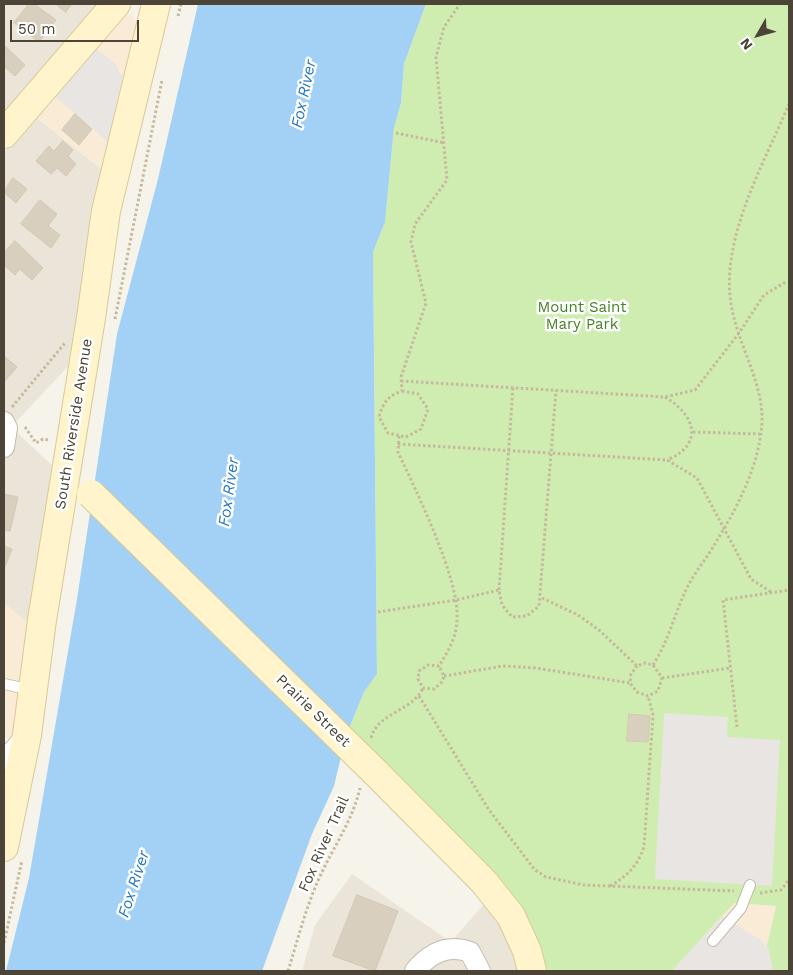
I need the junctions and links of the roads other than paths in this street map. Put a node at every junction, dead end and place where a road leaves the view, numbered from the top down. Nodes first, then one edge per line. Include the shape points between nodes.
1 (116, 4) edge
2 (156, 4) edge
3 (4, 134) edge
4 (68, 463) junction
5 (4, 684) edge
6 (33, 690) junction
7 (27, 735) junction
8 (4, 761) edge
9 (4, 847) edge
10 (749, 888) road end
11 (713, 941) dead end
12 (415, 971) edge
13 (480, 971) edge
14 (532, 971) edge

1 - 3 street
2 - 4 street, South Riverside Avenue via 106,211
4 - 6 street, South Riverside Avenue
4 - 14 street, Prairie Street, bridge via 91,494 369,776 484,882 511,916
5 - 6 lane
6 - 7 street, South Riverside Avenue
7 - 8 street
7 - 9 street, South Riverside Avenue
10 - 11 lane via 732,920
12 - 13 street via 443,949 459,949 470,952

